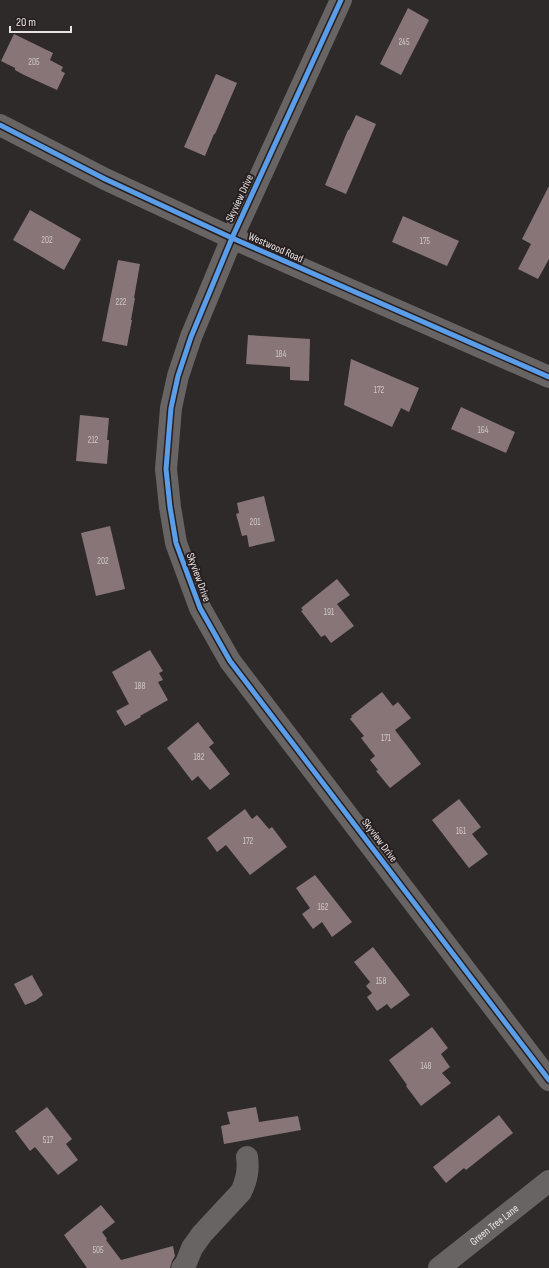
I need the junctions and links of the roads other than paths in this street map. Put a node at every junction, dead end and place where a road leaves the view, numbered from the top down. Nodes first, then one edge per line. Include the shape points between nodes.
1 (341, 0) edge
2 (0, 125) edge
3 (232, 238) junction
4 (549, 378) edge
5 (549, 1080) edge
6 (247, 1157) dead end
7 (549, 1181) edge
8 (182, 1268) edge
9 (439, 1268) edge

1 - 3 street, Skyview Drive
2 - 3 street, Westwood Road via 105,179
3 - 4 street, Westwood Road
3 - 5 street, Skyview Drive via 191,337 178,376 168,439 166,469 176,543 200,608 230,661
6 - 8 street via 246,1183 241,1192 202,1234
7 - 9 street, Green Tree Lane

